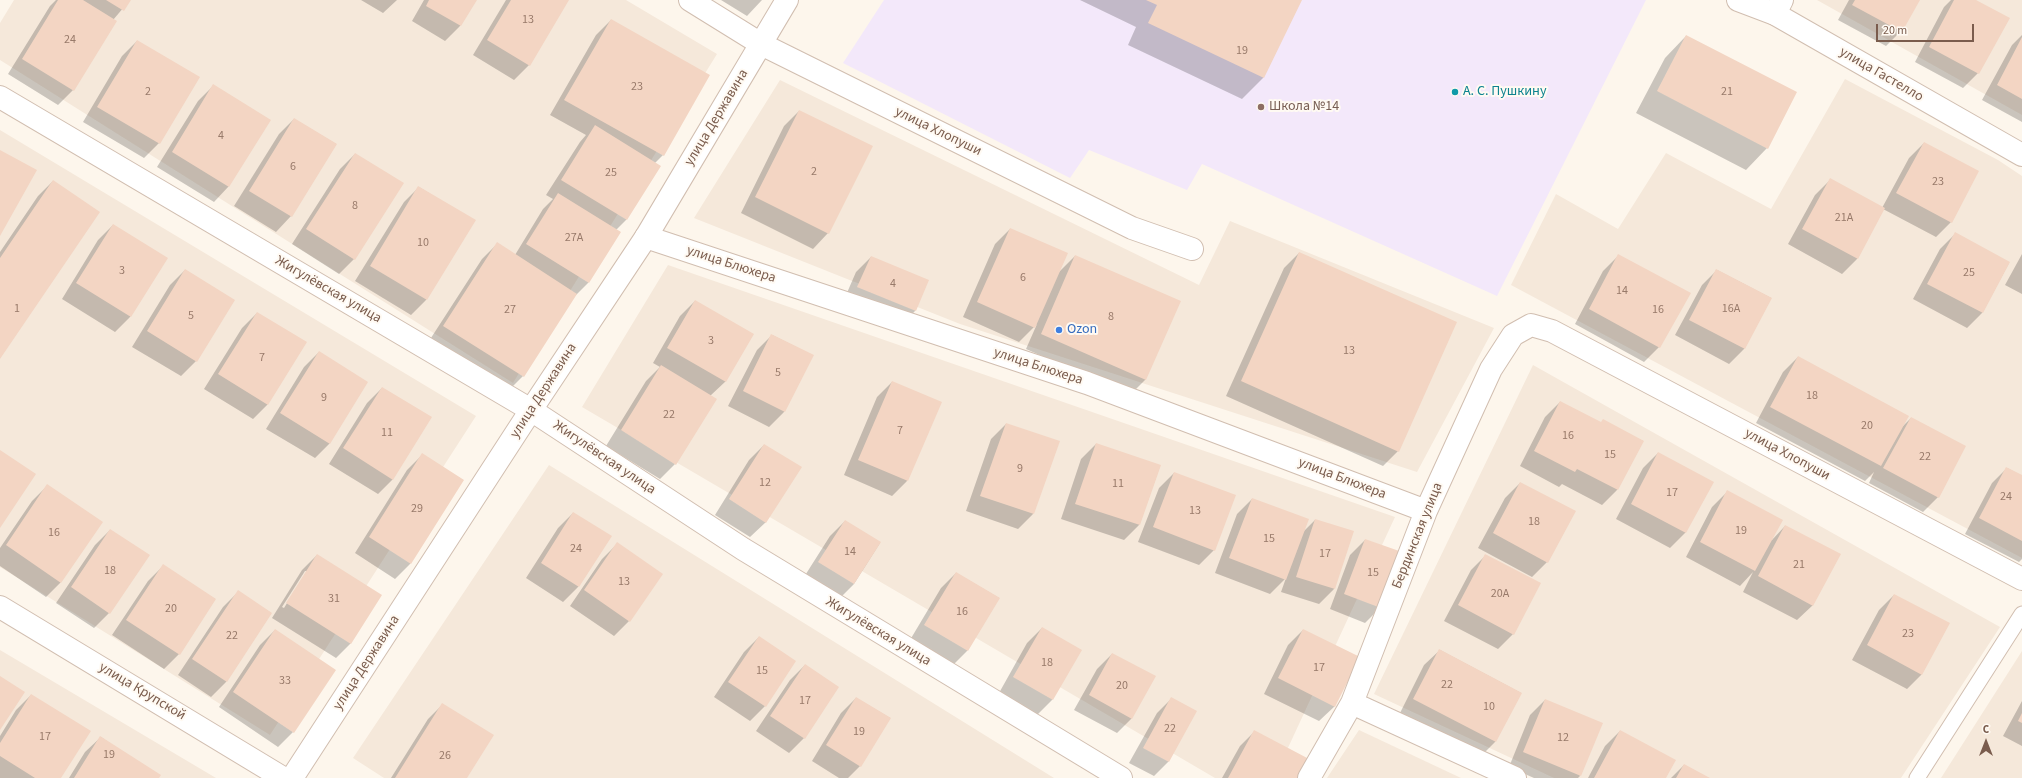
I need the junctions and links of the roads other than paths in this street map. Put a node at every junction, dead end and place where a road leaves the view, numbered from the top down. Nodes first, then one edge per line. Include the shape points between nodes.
1 (690, 0) edge
2 (787, 0) edge
3 (1738, 0) edge
4 (1778, 7) edge
5 (761, 44) junction
6 (0, 97) edge
7 (2022, 155) edge
8 (646, 237) junction
9 (1192, 249) dead end
10 (1552, 331) joint
11 (531, 410) junction
12 (1426, 511) junction
13 (2022, 579) edge
14 (0, 607) edge
15 (2022, 614) edge
16 (1352, 703) junction
17 (283, 778) edge
18 (292, 778) edge
19 (1121, 778) edge
20 (1309, 778) edge
21 (1515, 778) edge
22 (1916, 778) edge

1 - 5 street, улица Хлопуши
2 - 5 street, улица Державина
3 - 4 street, улица Гастелло
4 - 7 street, улица Гастелло
5 - 8 street, улица Державина
5 - 9 street, улица Хлопуши via 1132,228
6 - 11 street, Жигулёвская улица
8 - 11 street, улица Державина
8 - 12 street, улица Блюхера via 1087,383
10 - 12 street, Бердинская улица via 1531,325 1513,335 1491,368
10 - 13 street, улица Хлопуши
11 - 18 street, улица Державина
11 - 19 street, Жигулёвская улица via 743,550
12 - 16 street, Бердинская улица
14 - 17 street, улица Крупской
15 - 22 lane
16 - 20 street, Бердинская улица
16 - 21 street

